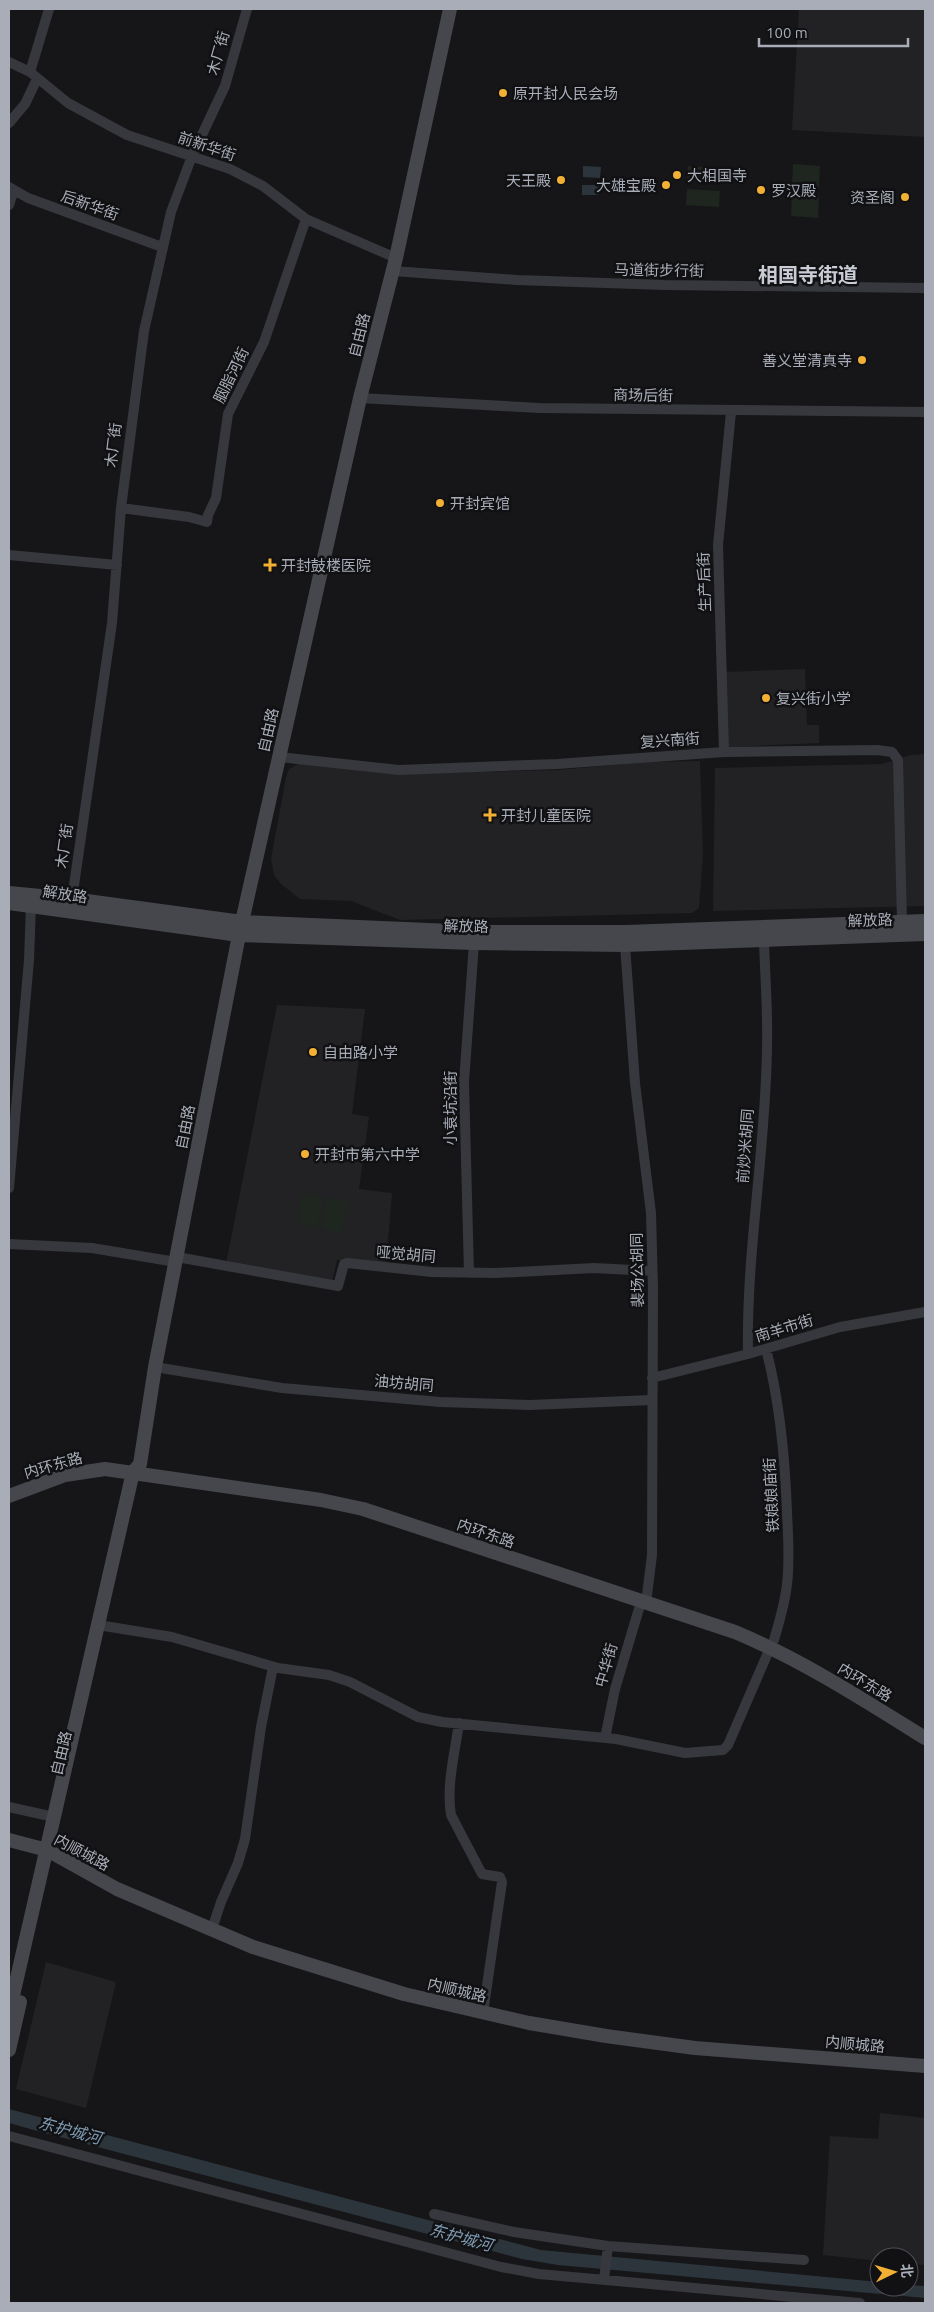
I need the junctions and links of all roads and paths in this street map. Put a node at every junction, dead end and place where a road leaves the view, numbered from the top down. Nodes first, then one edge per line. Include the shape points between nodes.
1 (49, 9) edge
2 (247, 9) edge
3 (450, 9) edge
4 (9, 62) edge
5 (34, 75) junction
6 (9, 123) edge
7 (192, 156) junction
8 (11, 188) edge
9 (9, 205) edge
10 (306, 219) junction
11 (162, 247) junction
12 (394, 264) junction
13 (925, 288) edge
14 (360, 398) junction
15 (731, 412) junction
16 (925, 412) edge
17 (121, 508) junction
18 (9, 555) edge
19 (117, 565) junction
20 (724, 752) junction
21 (279, 757) junction
22 (9, 892) edge
23 (72, 898) junction
24 (9, 903) edge
25 (31, 906) junction
26 (925, 921) edge
27 (902, 922) junction
28 (241, 929) junction
29 (925, 934) edge
30 (764, 940) junction
31 (474, 943) junction
32 (625, 945) junction
33 (9, 1188) edge
34 (9, 1244) edge
35 (176, 1259) junction
36 (652, 1271) junction
37 (469, 1273) junction
38 (925, 1312) edge
39 (766, 1348) junction
40 (748, 1354) junction
41 (155, 1367) junction
42 (652, 1378) junction
43 (652, 1400) junction
44 (138, 1470) junction
45 (9, 1486) edge
46 (9, 1496) edge
47 (644, 1598) junction
48 (102, 1626) junction
49 (772, 1644) junction
50 (274, 1667) junction
51 (459, 1723) junction
52 (925, 1728) edge
53 (604, 1738) junction
54 (925, 1738) edge
55 (9, 1807) edge
56 (54, 1817) junction
57 (9, 1840) edge
58 (50, 1852) junction
59 (212, 1929) junction
60 (9, 2013) edge
61 (483, 2013) junction
62 (9, 2050) edge
63 (925, 2066) edge
64 (9, 2136) edge
65 (434, 2214) dead end
66 (607, 2251) junction
67 (804, 2260) dead end
68 (605, 2275) junction
69 (860, 2303) edge

1 - 5 street
2 - 7 street, 木厂街 via 225,86
3 - 12 street, 自由路
4 - 5 street, 前新华街
5 - 6 street via 25,104
5 - 7 street, 前新华街 via 68,103 127,135
7 - 10 street, 前新华街 via 230,169 263,186
7 - 11 street, 木厂街
8 - 9 street
8 - 11 street, 后新华街 via 28,198
10 - 12 street, 前新华街
10 - 17 street, 胭脂河街 via 264,342 228,414 216,498 206,522
11 - 17 street, 木厂街 via 143,340
12 - 13 street, 马道街步行街 via 517,280 665,286
12 - 14 street, 自由路
14 - 15 street, 商场后街 via 539,408
14 - 21 street, 自由路
15 - 16 street, 商场后街
15 - 20 street, 生产后街 via 718,545
17 - 19 street, 木厂街
18 - 19 street
19 - 23 street, 木厂街 via 112,623
20 - 21 street, 复兴南街 via 557,764 399,770
20 - 27 street, 复兴南街 via 892,752 898,760
21 - 28 street, 自由路
22 - 23 street, 解放路
23 - 28 street, 解放路
24 - 25 street, 解放路
25 - 28 street, 解放路
25 - 33 street
26 - 27 street, 解放路
27 - 28 street, 解放路 via 626,932
28 - 31 street, 解放路
28 - 35 street, 自由路
29 - 30 street, 解放路
30 - 32 street, 解放路
30 - 40 street, 前炒米胡同 via 768,1046 750,1257
31 - 32 street, 解放路
31 - 37 street, 小袁坑沿街 via 464,1082
32 - 36 street, 裴场公胡同 via 635,1083 651,1213
34 - 35 street via 92,1248
35 - 37 street, 哑觉胡同 via 338,1286 344,1264
35 - 41 street, 自由路
36 - 37 street, 哑觉胡同 via 594,1268
36 - 42 street, 裴场公胡同
38 - 39 street, 南羊市街 via 840,1327
39 - 40 street, 南羊市街
39 - 49 street, 铁娘娘庙街 via 781,1426 789,1544 787,1584
40 - 42 street, 南羊市街
41 - 43 street, 油坊胡同 via 282,1388 440,1402 530,1405
41 - 44 street, 自由路
42 - 43 street, 裴场公胡同
43 - 47 street, 裴场公胡同 via 652,1555
44 - 45 street, 内环东路 via 105,1460 87,1462 62,1466
44 - 46 street, 内环东路 via 105,1469 73,1474
44 - 47 street, 内环东路 via 363,1509
44 - 48 street, 自由路
47 - 49 street, 内环东路 via 738,1624
47 - 53 street, 中华街 via 614,1689
48 - 50 street via 172,1637
48 - 56 street, 自由路
48 - 58 street, 自由路
49 - 52 street, 内环东路 via 848,1680
49 - 53 street, 铁娘娘庙街 via 723,1750 685,1753
49 - 54 street, 内环东路
50 - 51 street via 329,1675 350,1682 418,1717
50 - 59 street via 261,1727 245,1839
51 - 53 street
51 - 61 street via 450,1786 451,1815 482,1874 500,1877 502,1882
55 - 56 street
56 - 58 street, 自由路
57 - 58 street, 内顺城路
58 - 59 street, 内顺城路 via 117,1889
58 - 60 street, 自由路
58 - 62 street, 自由路
59 - 61 street, 内顺城路 via 253,1947 404,1994
61 - 63 street, 内顺城路 via 695,2048
64 - 68 street via 501,2267 539,2274
65 - 66 street
66 - 67 street
66 - 68 street
68 - 69 street

